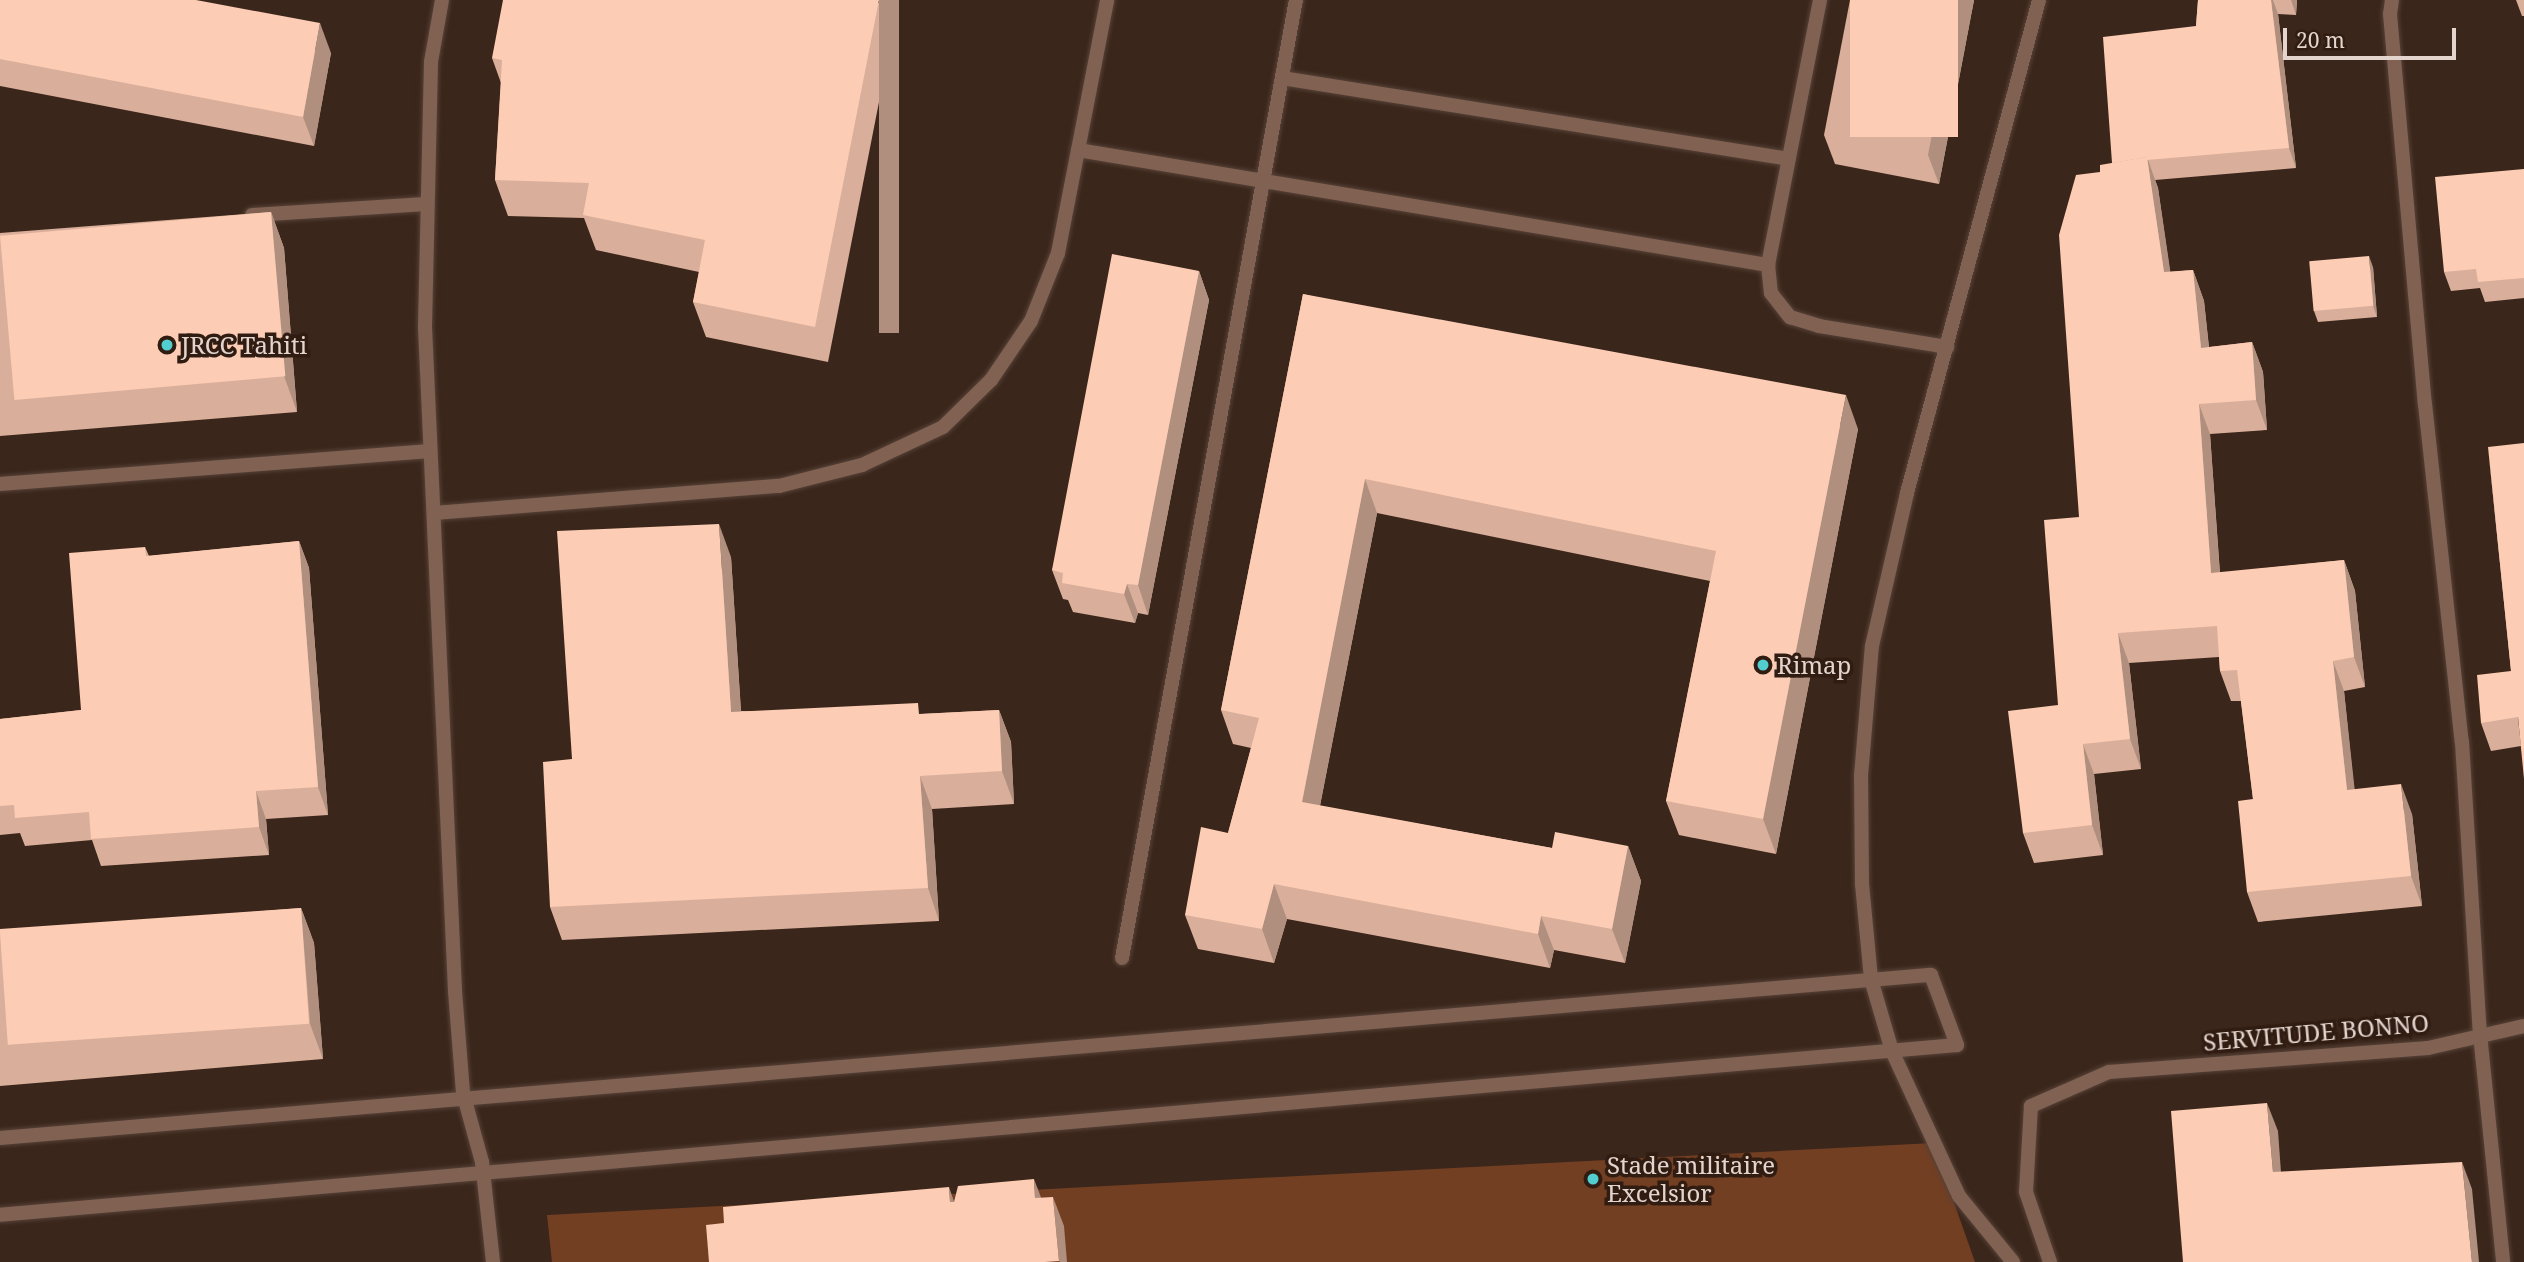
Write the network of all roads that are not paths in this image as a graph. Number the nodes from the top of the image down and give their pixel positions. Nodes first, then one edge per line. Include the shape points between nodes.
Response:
1 (442, 0) edge
2 (1107, 0) edge
3 (1296, 0) edge
4 (1820, 0) edge
5 (2039, 0) edge
6 (2392, 0) edge
7 (1282, 78) junction
8 (1079, 150) junction
9 (1789, 159) junction
10 (1264, 181) junction
11 (427, 204) junction
12 (232, 217) edge
13 (1768, 265) junction
14 (1947, 347) junction
15 (430, 451) junction
16 (0, 484) edge
17 (434, 513) junction
18 (1122, 958) dead end
19 (1871, 979) junction
20 (2524, 1026) edge
21 (2480, 1034) junction
22 (1892, 1051) junction
23 (466, 1098) junction
24 (0, 1138) edge
25 (484, 1173) junction
26 (0, 1215) edge
27 (494, 1262) edge
28 (2013, 1262) edge
29 (2050, 1262) edge
30 (2503, 1262) edge

1 - 11 street via 430,62
2 - 8 street
3 - 7 street
4 - 9 street
5 - 14 street
6 - 21 street via 2425,404 2462,742
7 - 9 street
7 - 10 street
8 - 10 street
8 - 17 street via 1058,253 1031,321 991,380 943,427 862,465 779,486
9 - 13 street
10 - 13 street
10 - 18 street
11 - 12 street
11 - 15 street via 424,272
13 - 14 street via 1771,293 1790,317
14 - 19 street via 1872,646 1861,776 1862,884
15 - 16 street
15 - 17 street
17 - 23 street via 455,991
19 - 22 street
19 - 22 street via 1931,975 1957,1045
19 - 23 street
20 - 21 street, SERVITUDE BONNO
21 - 29 street, SERVITUDE BONNO via 2428,1048 2109,1072 2032,1106 2026,1192
21 - 30 street
22 - 25 street
22 - 28 street via 1959,1196
23 - 24 street
23 - 25 street
25 - 26 street
25 - 27 street

